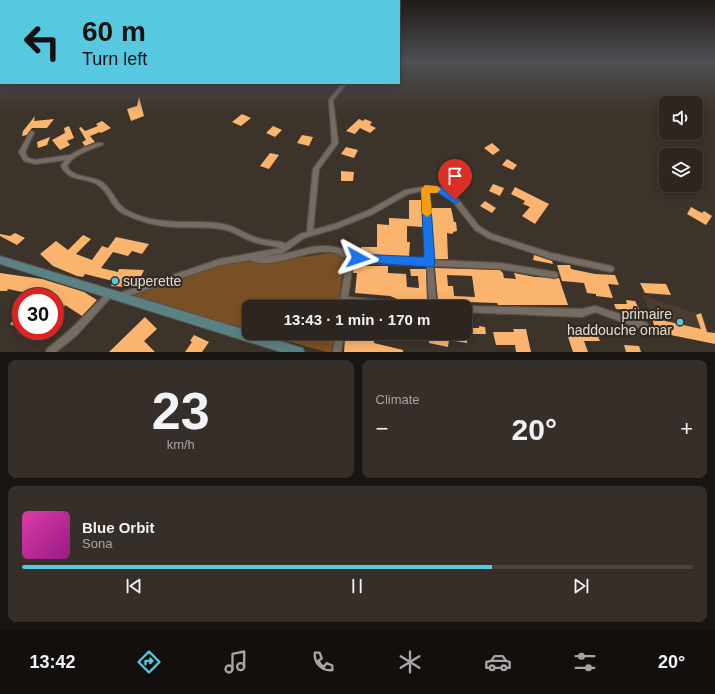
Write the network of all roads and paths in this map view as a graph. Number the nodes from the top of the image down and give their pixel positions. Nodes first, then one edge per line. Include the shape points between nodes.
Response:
1 (345, 84) edge
2 (32, 133) dead end
3 (100, 144) dead end
4 (71, 157) junction
5 (425, 189) junction
6 (310, 233) junction
7 (285, 248) junction
8 (250, 256) junction
9 (350, 257) junction
10 (0, 260) edge
11 (430, 262) junction
12 (611, 268) dead end
13 (555, 275) dead end
14 (114, 295) junction
15 (345, 300) edge
16 (432, 300) edge
17 (472, 310) edge
18 (644, 326) dead end
19 (339, 340) edge
20 (50, 352) edge
21 (300, 352) edge
22 (337, 352) edge

1 - 6 street via 331,100 334,142 316,169
2 - 4 street via 22,152 26,160 35,162
3 - 4 street
4 - 7 street via 66,161 65,170 98,183 118,207 136,217 168,225 227,227 250,239
5 - 6 street via 407,192 371,212
5 - 11 street
5 - 12 street via 440,190 451,197 477,228 490,236 551,256
6 - 7 street
7 - 8 street via 275,253
8 - 9 street via 256,260 273,259 321,249 341,252
8 - 14 street via 212,264
9 - 11 street
9 - 15 street
10 - 14 street
11 - 13 street via 500,266
11 - 16 street
14 - 20 street
14 - 21 street
17 - 18 street via 582,313 595,309
19 - 22 street

